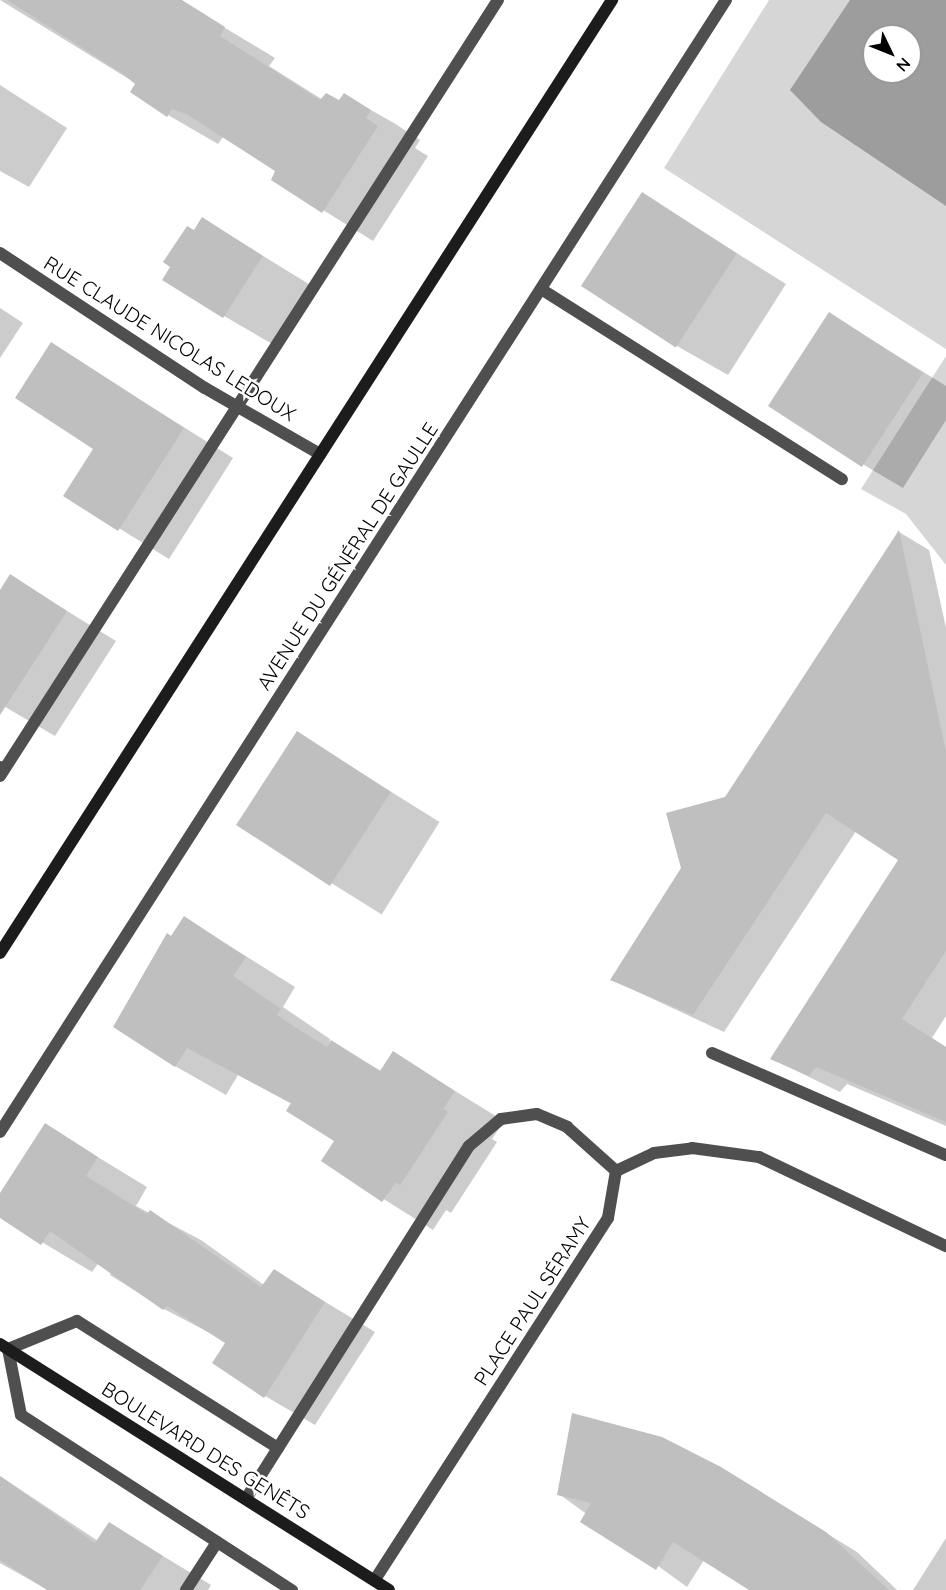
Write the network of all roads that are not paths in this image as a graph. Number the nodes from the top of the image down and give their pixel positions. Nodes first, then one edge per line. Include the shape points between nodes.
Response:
1 (498, 0) edge
2 (612, 0) edge
3 (726, 0) edge
4 (0, 254) edge
5 (541, 289) junction
6 (237, 407) junction
7 (320, 454) junction
8 (842, 479) dead end
9 (1, 770) edge
10 (0, 952) edge
11 (712, 1053) dead end
12 (0, 1132) edge
13 (946, 1155) edge
14 (616, 1171) junction
15 (946, 1246) edge
16 (4, 1347) edge
17 (278, 1448) junction
18 (247, 1497) junction
19 (217, 1542) junction
20 (375, 1580) junction
21 (186, 1590) edge
22 (292, 1590) edge
23 (389, 1590) edge

1 - 6 street
2 - 7 main road
3 - 5 street, AVENUE DU GÉNÉRAL DE GAULLE
4 - 6 street, RUE CLAUDE NICOLAS LEDOUX
5 - 8 street
5 - 12 street, AVENUE DU GÉNÉRAL DE GAULLE
6 - 7 street, RUE CLAUDE NICOLAS LEDOUX
6 - 9 street
7 - 10 main road
11 - 13 street
14 - 15 street via 654,1153 692,1148 759,1157
14 - 17 street via 567,1127 537,1114 501,1119 469,1146
14 - 20 street, PLACE PAUL SÉRAMY via 608,1218
16 - 17 street via 78,1321
16 - 18 main road, BOULEVARD DES GENÊTS
16 - 19 street via 21,1415
17 - 18 street
18 - 20 main road, BOULEVARD DES GENÊTS
19 - 21 street
19 - 22 street
20 - 23 main road, BOULEVARD DES GENÊTS

